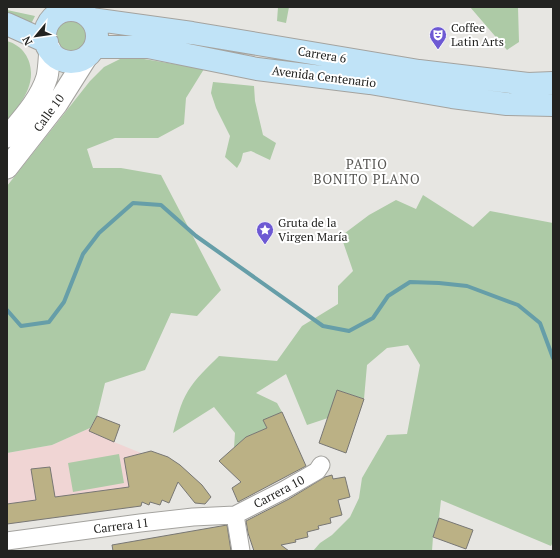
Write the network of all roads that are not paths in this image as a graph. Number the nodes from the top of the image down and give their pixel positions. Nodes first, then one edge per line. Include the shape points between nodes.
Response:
1 (55, 9) edge
2 (91, 19) junction
3 (7, 24) edge
4 (48, 45) junction
5 (92, 51) junction
6 (553, 83) edge
7 (553, 105) edge
8 (7, 137) edge
9 (7, 168) edge
10 (321, 465) dead end
11 (235, 515) junction
12 (7, 541) edge
13 (240, 551) edge

1 - 2 main road via 78,11
1 - 4 main road via 56,15 47,27
2 - 5 main road via 97,32
2 - 6 main road, Carrera 6 via 146,25 419,71 528,84
3 - 4 main road
4 - 5 main road via 54,55 67,61 75,61
4 - 8 street, Calle 10 via 47,76 42,89
5 - 7 main road, Avenida Centenario via 148,47 257,69 370,83 452,97 507,104
5 - 9 street, Calle 10 via 57,104
10 - 11 street, Carrera 10 via 317,471
11 - 12 street, Carrera 11 via 147,522
11 - 13 street

